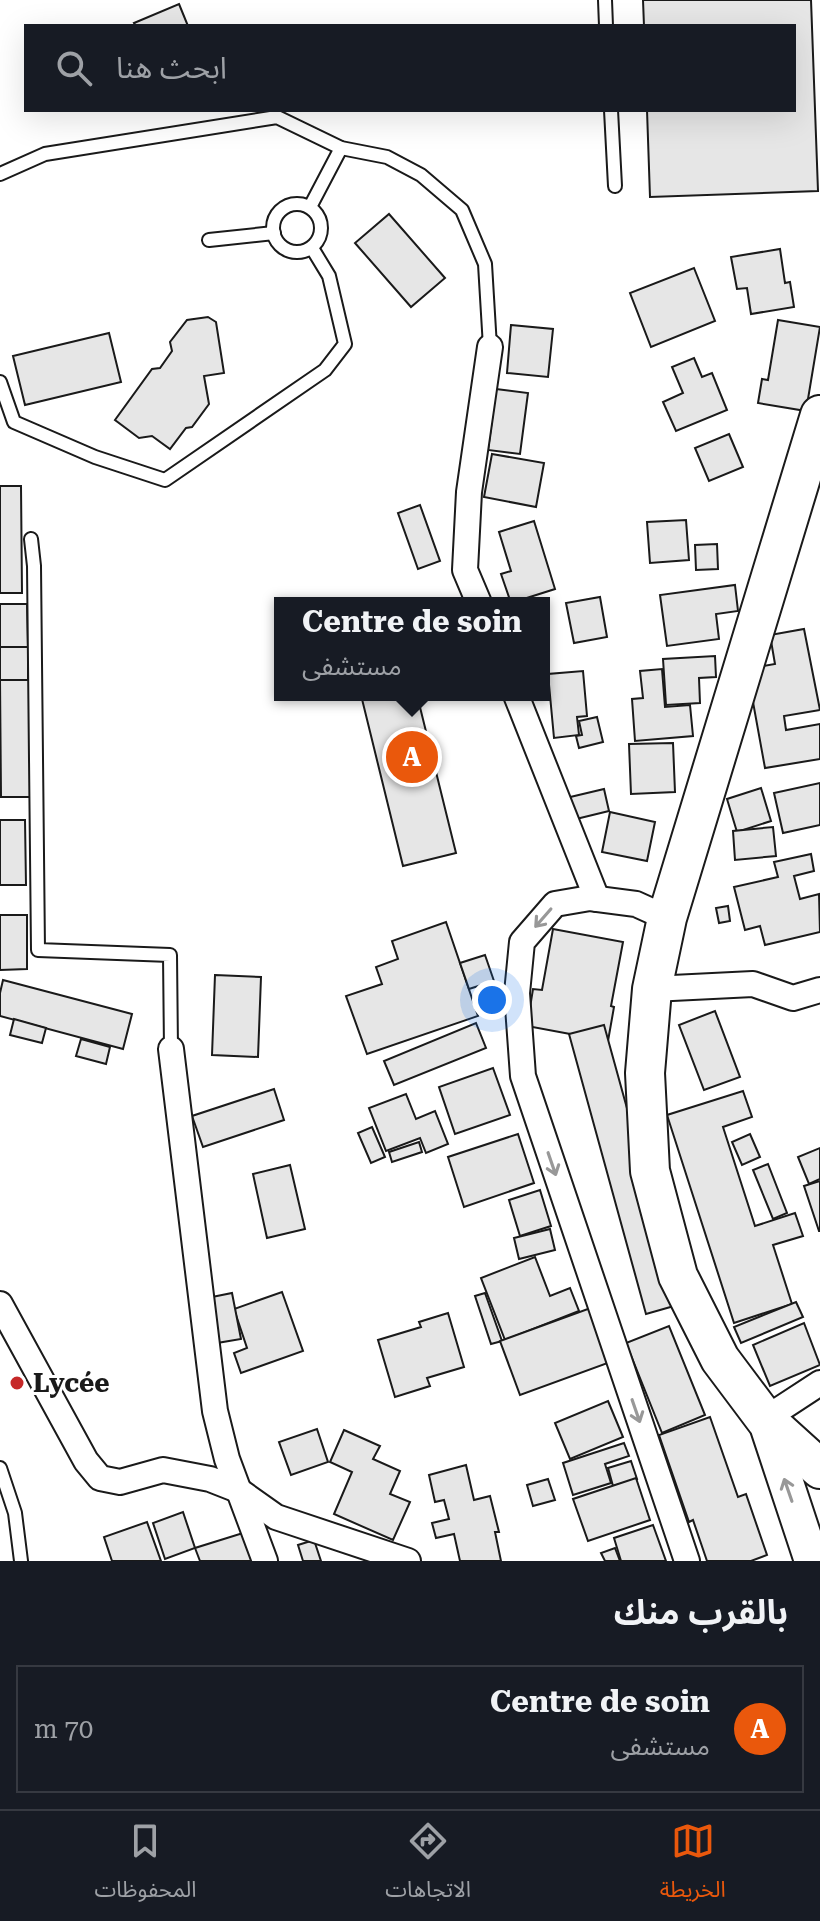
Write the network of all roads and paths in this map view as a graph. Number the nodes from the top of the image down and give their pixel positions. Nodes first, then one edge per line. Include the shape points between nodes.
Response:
1 (605, 0) edge
2 (606, 24) edge
3 (611, 112) edge
4 (341, 148) junction
5 (0, 174) edge
6 (615, 186) dead end
7 (310, 207) junction
8 (274, 233) junction
9 (209, 240) dead end
10 (312, 248) junction
11 (490, 347) joint
12 (0, 382) edge
13 (820, 415) edge
14 (31, 539) dead end
15 (476, 597) edge
16 (518, 701) edge
17 (597, 899) junction
18 (667, 918) junction
19 (652, 989) junction
20 (820, 990) edge
21 (171, 1049) joint
22 (0, 1304) edge
23 (820, 1383) edge
24 (765, 1419) junction
25 (0, 1468) edge
26 (820, 1469) edge
27 (238, 1490) junction
28 (21, 1561) edge
29 (265, 1561) edge
30 (408, 1561) edge
31 (687, 1561) edge
32 (812, 1561) edge

1 - 2 lane
3 - 6 lane
4 - 5 lane via 277,117 45,154
4 - 7 lane
4 - 11 lane via 387,157 421,175 462,210 485,264
7 - 8 lane via 287,206 275,218
7 - 10 lane via 322,228
8 - 9 lane
8 - 10 lane via 288,251
10 - 12 lane via 329,276 345,344 325,370 165,480 14,422
11 - 15 street via 469,492 465,570
13 - 18 main road
14 - 21 lane via 38,950 170,955
16 - 17 street
17 - 18 street via 636,904
17 -> 31 street via 555,904 522,942 517,993 523,1076
18 - 19 main road
19 - 20 street via 753,984 793,998
19 - 24 main road via 645,1073 650,1171 678,1276 720,1359
21 - 27 street via 215,1411
22 - 27 street via 100,1478 120,1482 163,1470
23 - 24 street
24 - 26 main road
32 -> 24 street
25 - 28 lane via 15,1513
27 - 29 street
27 - 30 street via 276,1517

